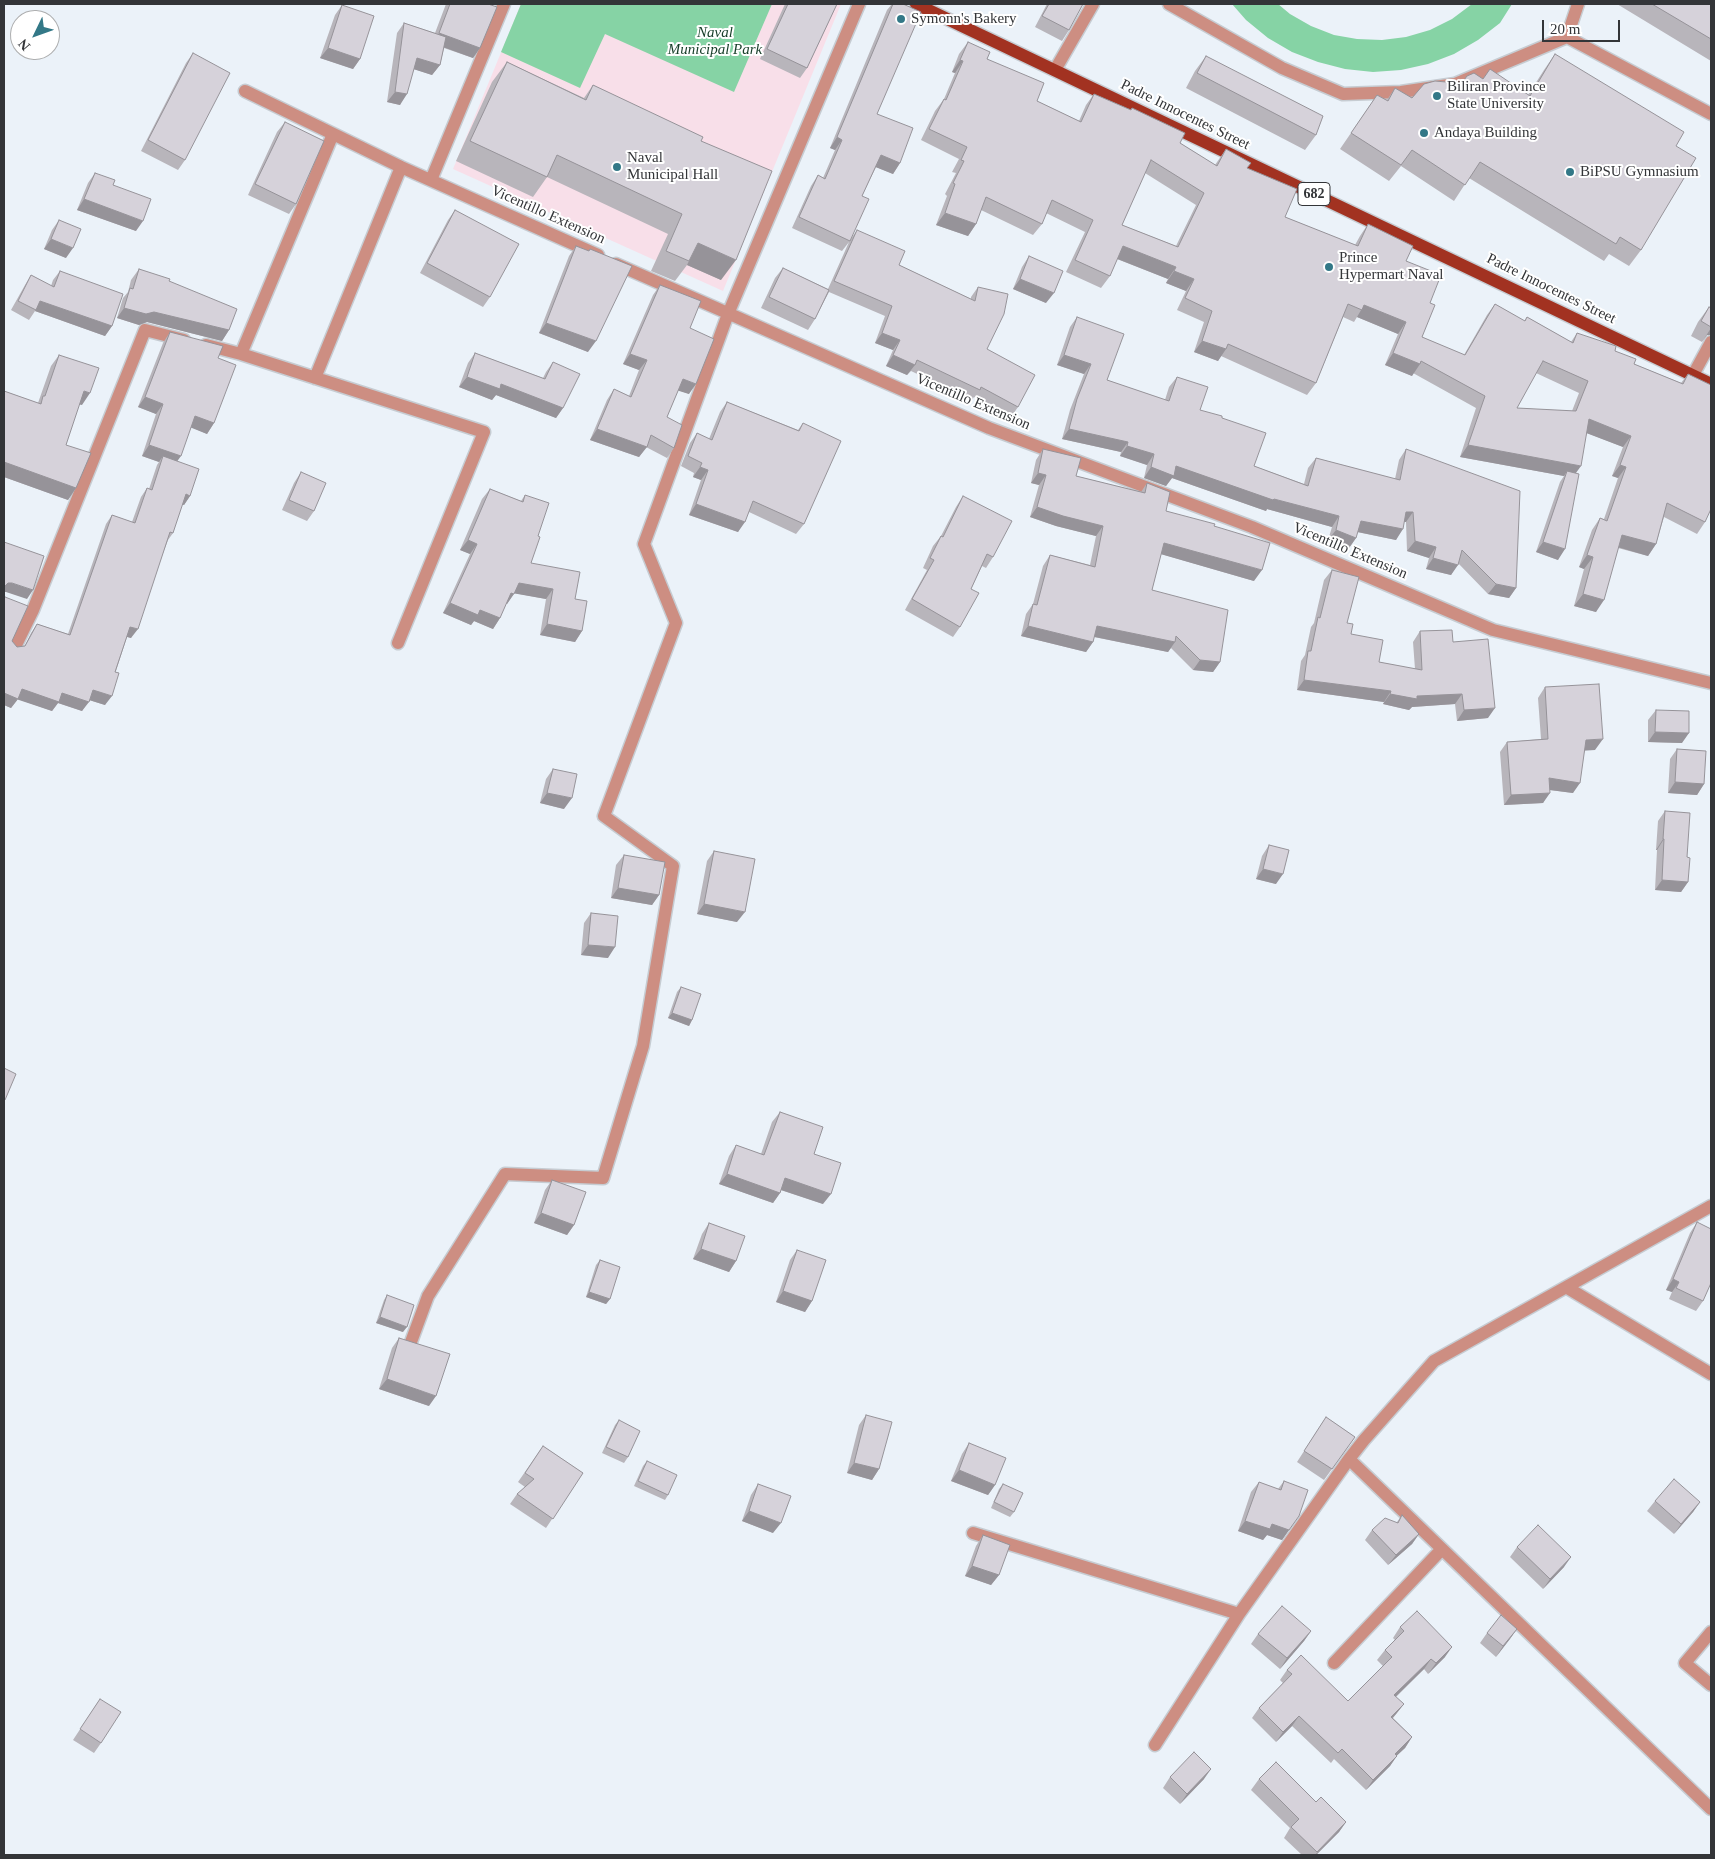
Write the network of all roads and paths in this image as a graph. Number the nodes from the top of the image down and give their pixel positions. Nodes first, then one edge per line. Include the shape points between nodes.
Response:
1 (504, 4) edge
2 (859, 4) edge
3 (916, 4) edge
4 (1093, 4) edge
5 (1169, 4) edge
6 (1578, 4) edge
7 (1567, 36) junction
8 (1055, 70) junction
9 (245, 91) dead end
10 (1711, 114) edge
11 (333, 134) junction
12 (401, 167) junction
13 (431, 180) junction
14 (728, 314) junction
15 (1711, 342) edge
16 (241, 354) junction
17 (1693, 376) junction
18 (315, 378) junction
19 (1711, 384) edge
20 (19, 605) edge
21 (33, 610) junction
22 (398, 643) dead end
23 (14, 649) edge
24 (1711, 683) edge
25 (1711, 1206) edge
26 (1566, 1287) junction
27 (411, 1342) edge
28 (1711, 1374) edge
29 (1349, 1459) junction
30 (974, 1533) dead end
31 (1442, 1549) junction
32 (1239, 1614) junction
33 (1711, 1632) edge
34 (1334, 1663) dead end
35 (1711, 1686) edge
36 (1155, 1745) dead end
37 (1711, 1809) edge

1 - 13 street
2 - 14 street
3 - 8 main road, Padre Innocentes Street / 682
4 - 8 street
5 - 7 street via 1282,68 1343,94 1401,92 1455,84
6 - 7 street
7 - 10 street
8 - 17 main road, Padre Innocentes Street / 682
9 - 11 street, Vicentillo Extension
11 - 12 street, Vicentillo Extension
11 - 16 street
12 - 13 street, Vicentillo Extension
12 - 18 street
13 - 14 street, Vicentillo Extension
14 - 24 street, Vicentillo Extension via 989,428 1252,527 1492,630
14 - 27 street via 644,544 676,623 604,816 673,866 643,1046 603,1178 505,1174 428,1296
15 - 17 street
16 - 18 street
16 - 21 street via 145,330
17 - 19 main road, Padre Innocentes Street / 682
18 - 22 street via 484,432
20 - 21 street
21 - 23 street
25 - 26 street
26 - 28 street
26 - 29 street via 1434,1361
29 - 31 street
29 - 32 street
30 - 32 street
31 - 34 street
31 - 37 street
32 - 36 street
33 - 35 street via 1685,1662

